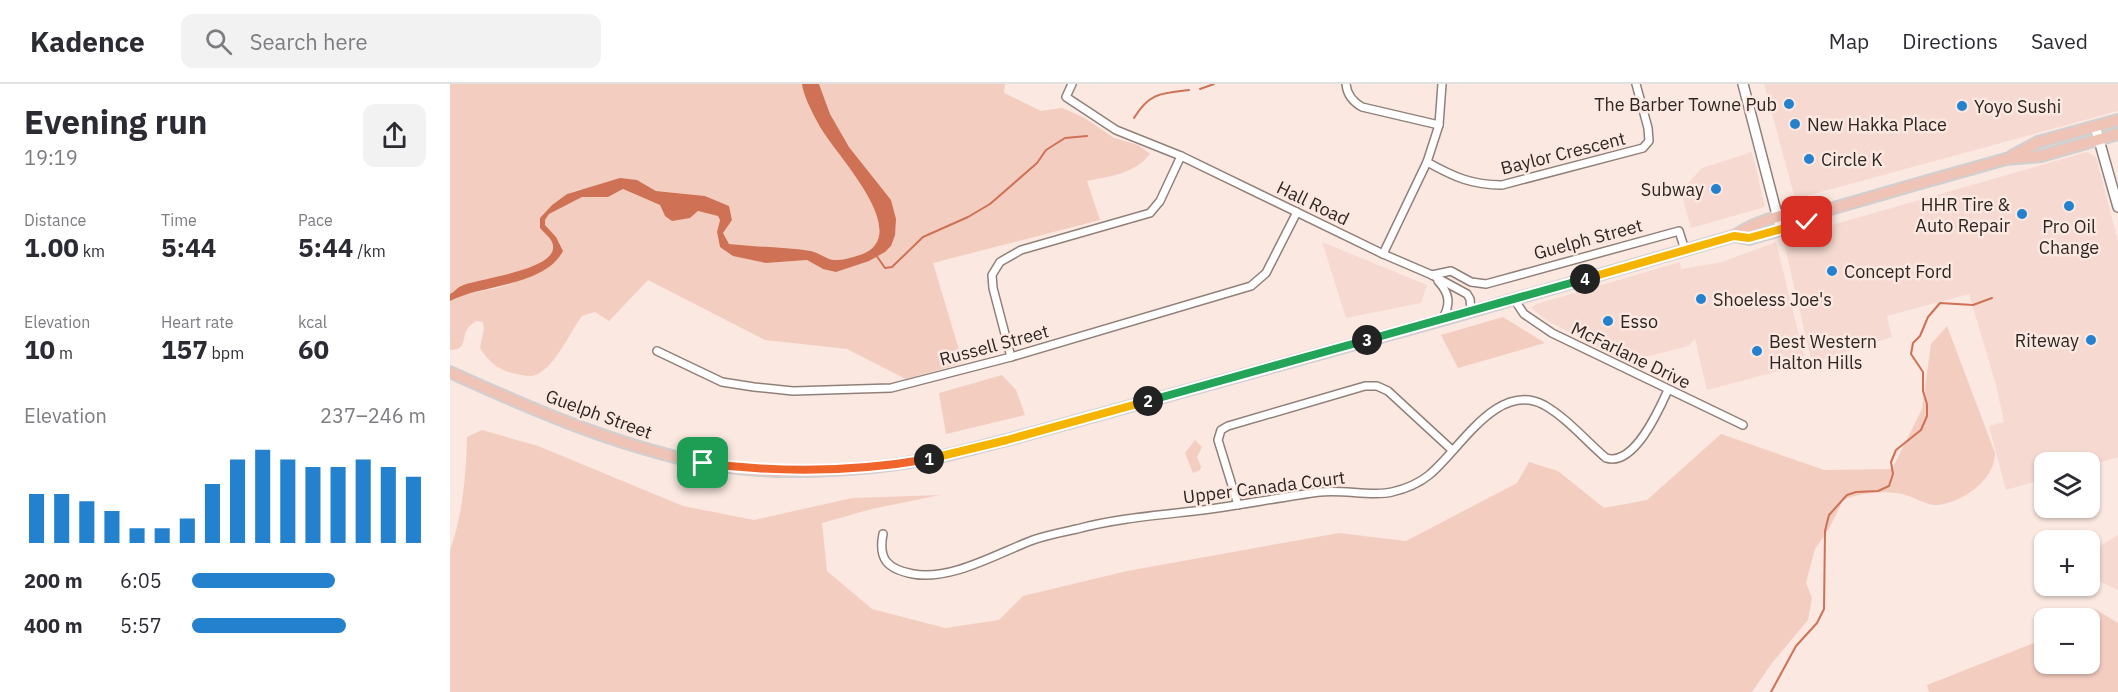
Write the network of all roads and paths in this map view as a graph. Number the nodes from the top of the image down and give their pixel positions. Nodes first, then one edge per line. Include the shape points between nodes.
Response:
1 (1072, 84) edge
2 (1346, 84) edge
3 (1442, 84) edge
4 (1636, 84) edge
5 (1743, 84) edge
6 (2118, 120) edge
7 (1439, 124) junction
8 (2095, 126) junction
9 (2118, 134) edge
10 (2098, 139) junction
11 (1181, 156) junction
12 (2006, 159) junction
13 (1427, 162) junction
14 (2118, 207) edge
15 (1827, 210) junction
16 (1297, 212) junction
17 (1778, 218) junction
18 (1781, 230) junction
19 (1734, 236) junction
20 (1685, 250) junction
21 (1383, 254) junction
22 (1432, 275) junction
23 (1486, 284) joint
24 (1514, 299) junction
25 (1471, 311) junction
26 (1442, 320) junction
27 (657, 351) dead end
28 (1011, 357) junction
29 (450, 372) edge
30 (1668, 390) junction
31 (1743, 425) dead end
32 (1452, 450) junction
33 (1238, 505) junction
34 (883, 534) dead end

1 - 11 street, Hall Road via 1066,97 1116,130
2 - 7 street via 1354,102 1362,107
3 - 7 street
4 - 13 street, Baylor Crescent via 1648,128 1649,141 1643,148 1502,185 1480,185 1453,177
5 - 17 street
6 - 8 main road, Guelph Street
7 - 13 street
8 - 10 street
8 - 12 main road, Guelph Street via 2038,142
9 - 10 main road, Guelph Street
10 - 12 main road, Guelph Street via 2041,156
10 - 14 street
11 - 16 street, Hall Road
11 - 28 street via 1160,201 1150,213 1021,250 1000,262 992,275 993,288
12 - 15 main road, Guelph Street
13 - 21 street
15 - 17 main road, Guelph Street
15 - 18 main road, Guelph Street via 1807,222
16 - 21 street, Hall Road
16 - 28 street, Russell Street via 1266,273 1251,286
17 - 18 street
17 - 19 main road, Guelph Street via 1748,227
18 - 19 main road, Guelph Street via 1749,238
19 - 20 main road, Guelph Street
20 - 23 street, Guelph Street via 1679,231
20 - 24 main road, Guelph Street
21 - 22 street, Hall Road
22 - 23 street, Hall Road via 1451,270 1471,282
22 - 25 street, Hall Road via 1467,294
22 - 26 street via 1449,298
24 - 25 main road, Guelph Street
24 - 30 street, McFarlane Drive via 1524,314 1552,333
25 - 26 main road, Guelph Street
26 - 29 main road, Guelph Street via 1007,440 927,460 844,470 744,468 642,448 601,435
27 - 28 street, Russell Street via 722,382 793,391 891,388
30 - 31 street, McFarlane Drive
30 - 32 street, Upper Canada Court via 1650,427 1619,459 1606,458 1550,409 1525,400 1509,402 1494,410
32 - 33 street, Upper Canada Court via 1430,475 1394,492 1322,492
32 - 33 street via 1388,391 1365,386 1225,426 1218,440
33 - 34 street, Upper Canada Court via 1093,525 1036,539 937,575 912,574 889,565 880,548

